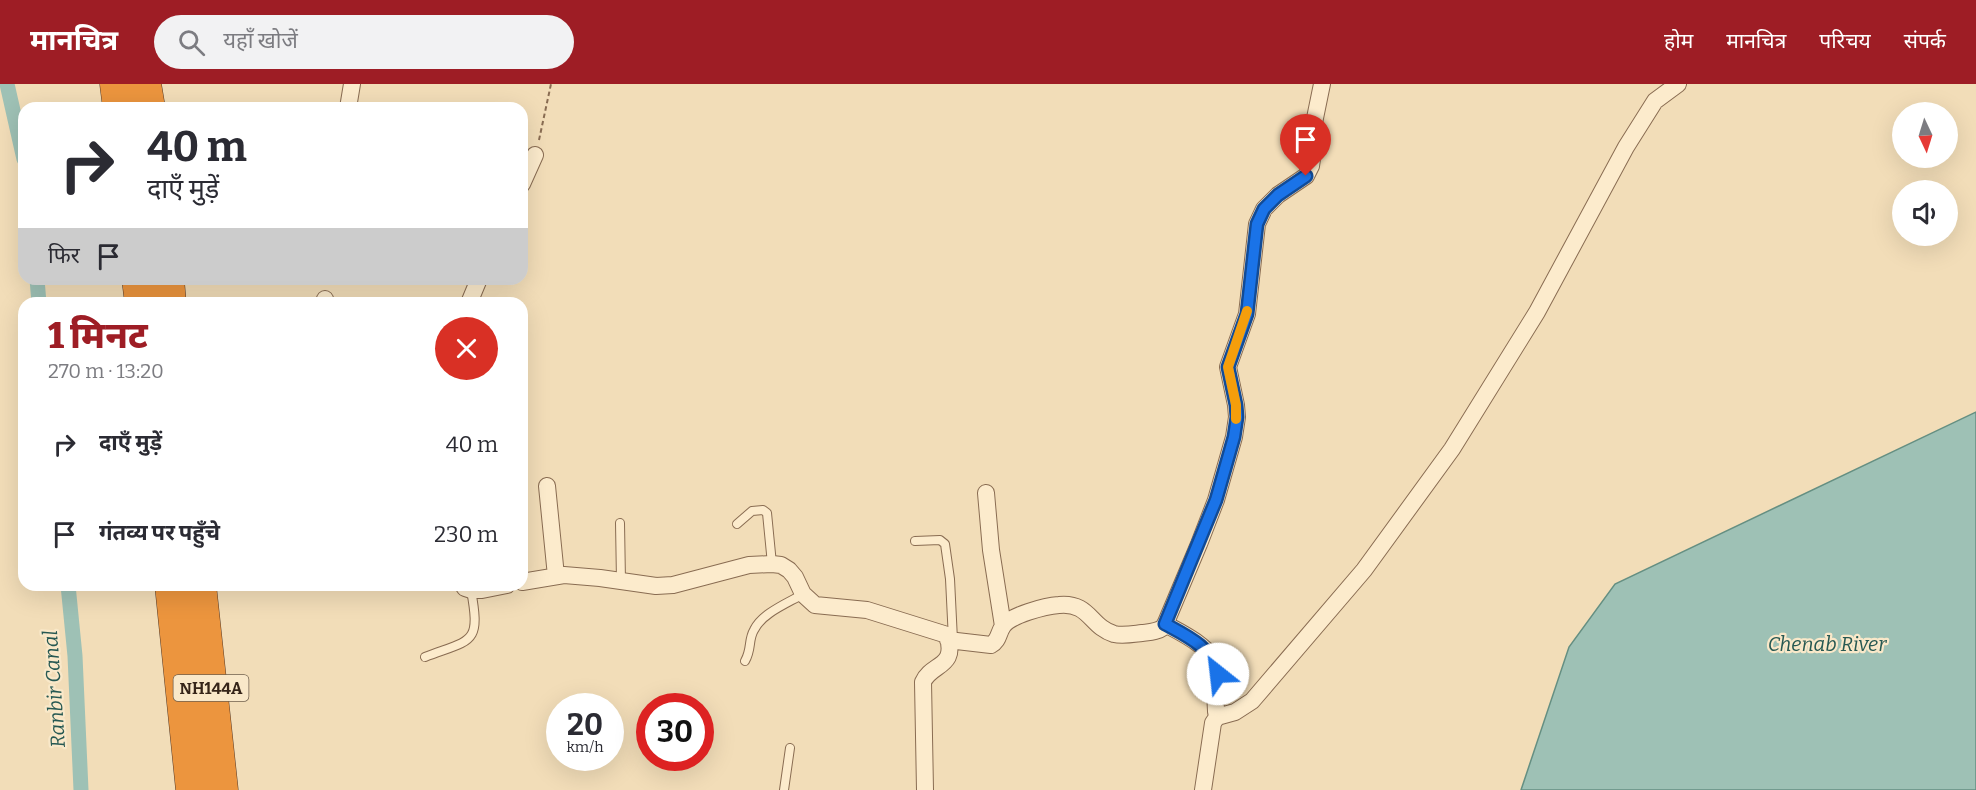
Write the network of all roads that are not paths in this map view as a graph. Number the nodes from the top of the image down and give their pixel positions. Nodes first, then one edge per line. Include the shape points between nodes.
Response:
1 (116, 84) edge
2 (145, 84) edge
3 (352, 84) edge
4 (1322, 84) edge
5 (1678, 84) edge
6 (118, 102) edge
7 (147, 102) edge
8 (349, 102) edge
9 (535, 154) road end
10 (528, 170) edge
11 (548, 486) dead end
12 (986, 493) dead end
13 (620, 523) dead end
14 (737, 524) dead end
15 (915, 541) dead end
16 (772, 564) junction
17 (556, 576) junction
18 (528, 581) edge
19 (621, 581) junction
20 (172, 591) edge
21 (201, 591) edge
22 (468, 591) edge
23 (803, 594) junction
24 (1165, 624) junction
25 (1003, 626) junction
26 (951, 641) junction
27 (425, 657) dead end
28 (744, 661) dead end
29 (1217, 717) junction
30 (790, 748) dead end
31 (192, 790) edge
32 (222, 790) edge
33 (784, 790) edge
34 (925, 790) edge
35 (1203, 790) edge

1 - 6 highway
2 - 7 highway
3 - 8 street
4 - 24 street via 1311,166 1306,176 1264,209 1257,224 1247,314 1228,367 1236,405 1234,437 1216,500
5 - 29 street via 1655,101 1537,312 1452,449 1364,570 1252,701
9 - 10 street
11 - 17 street
12 - 25 street
13 - 19 lane
14 - 16 lane via 752,511 767,513
15 - 26 lane via 940,540 945,544
16 - 19 street via 673,585
16 - 23 street via 789,570
17 - 18 street
17 - 19 street
20 - 31 highway, NH144A
21 - 32 highway, NH144A
22 - 27 lane via 476,623 473,635
23 - 26 street via 815,605 867,610 942,633
23 - 28 lane via 758,623
24 - 25 street via 1161,630 1151,632 1114,634 1080,607 1061,604 1028,613
24 - 29 street via 1202,646 1215,662
25 - 26 street via 992,645
26 - 34 street via 941,667 928,673 922,682
29 - 35 street
30 - 33 lane

